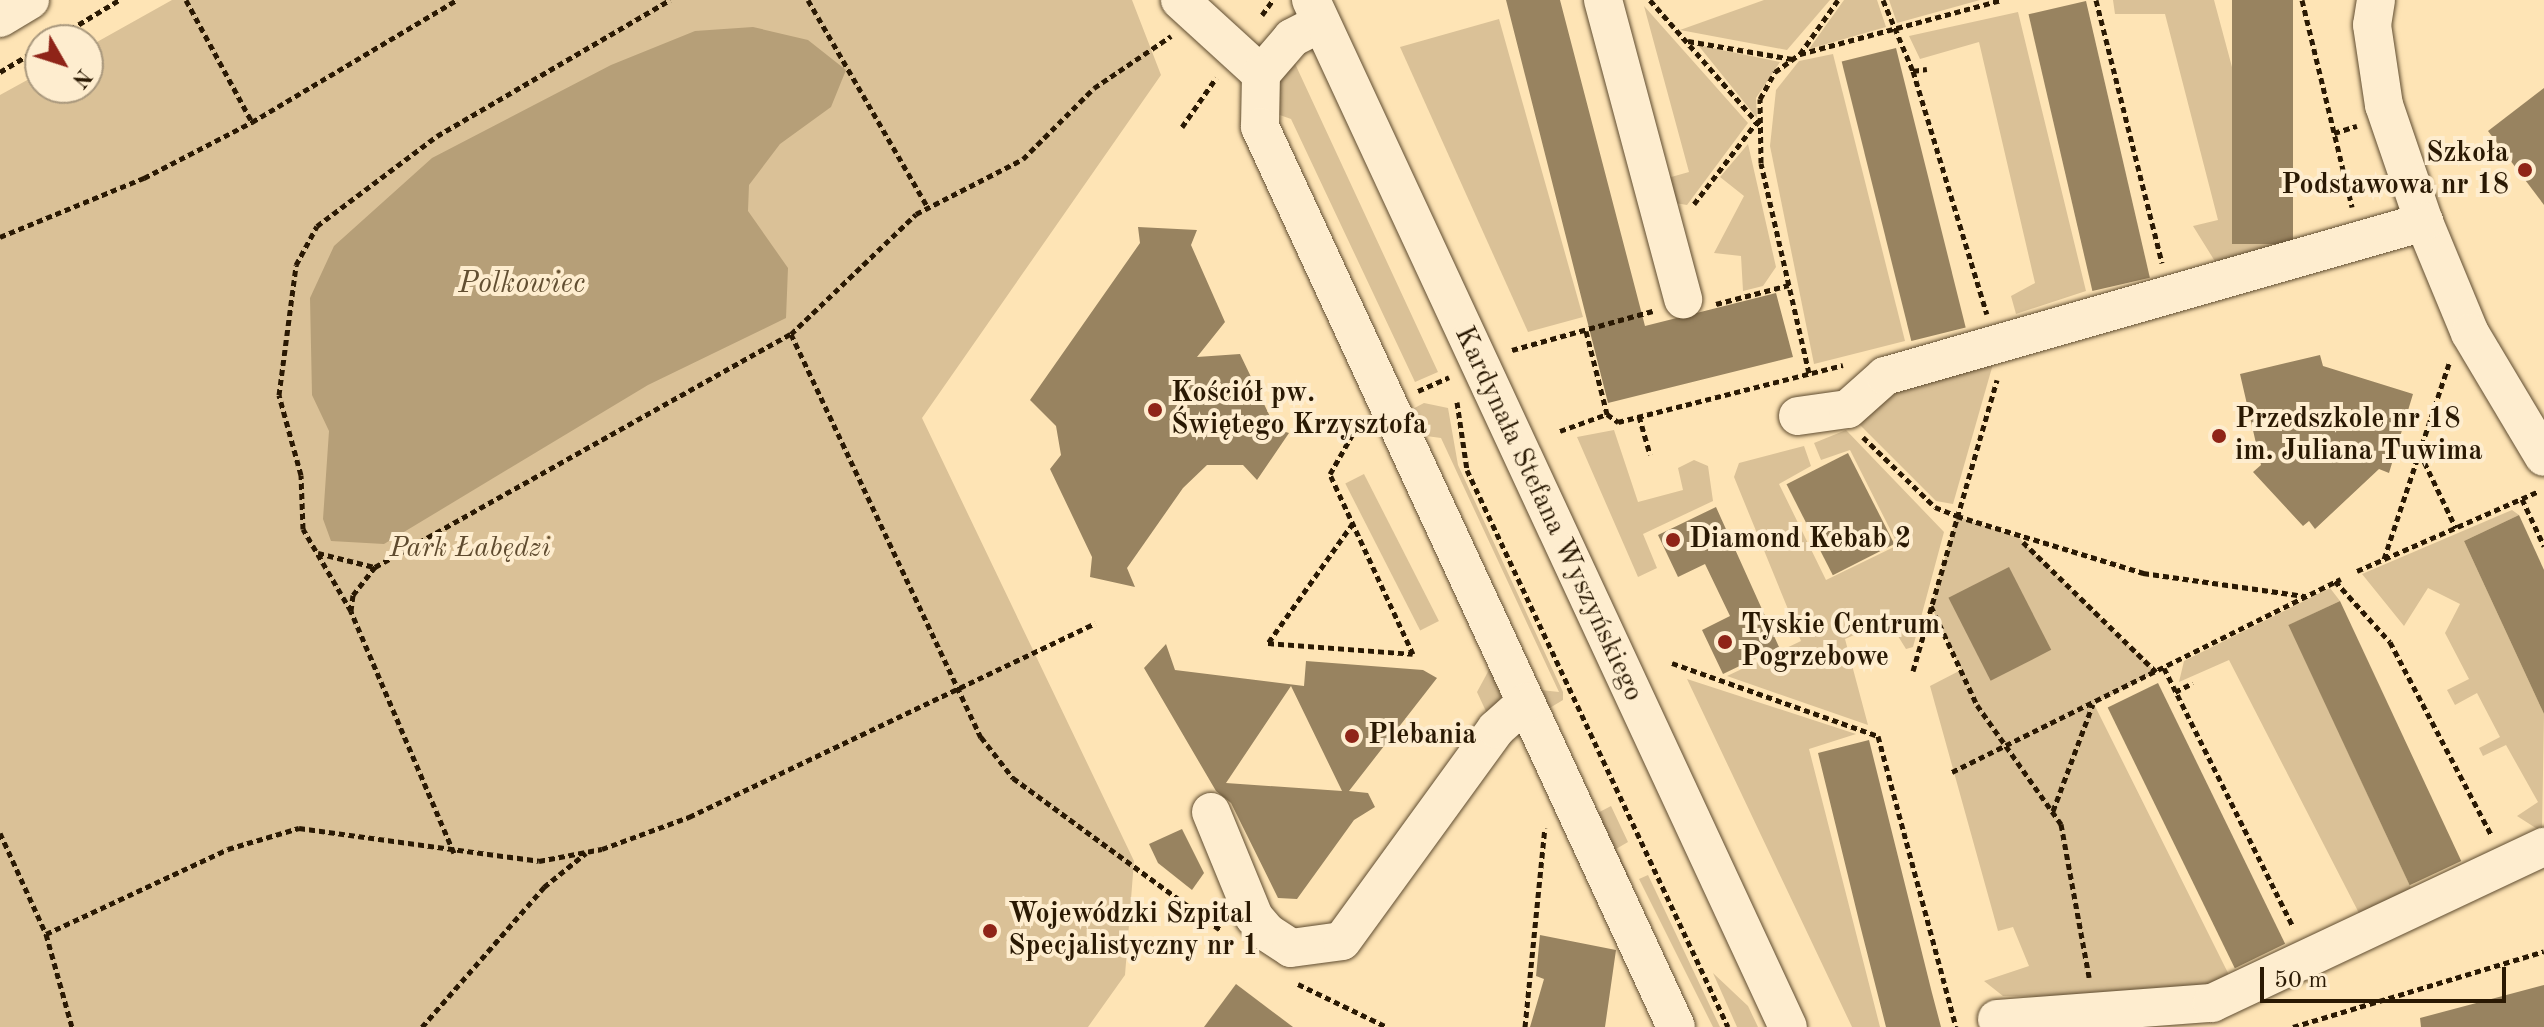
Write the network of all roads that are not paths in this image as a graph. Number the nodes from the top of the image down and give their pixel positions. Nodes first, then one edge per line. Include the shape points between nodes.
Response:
1 (30, 0) edge
2 (1603, 0) edge
3 (2376, 0) edge
4 (1189, 9) edge
5 (0, 18) edge
6 (1308, 20) edge
7 (1261, 74) junction
8 (2424, 222) junction
9 (1672, 304) road end
10 (1798, 416) dead end
11 (2540, 475) edge
12 (1526, 702) junction
13 (1211, 812) dead end
14 (2544, 847) edge
15 (1997, 1019) dead end
16 (1676, 1027) edge
17 (1788, 1027) edge

1 - 5 street
2 - 9 street via 1669,247
3 - 8 street via 2372,25 2384,105
4 - 7 street
6 - 7 street
6 - 17 street, Kardynała Stefana Wyszyńskiego
7 - 12 street via 1260,127
8 - 10 street via 1994,335 1885,376 1848,409
8 - 11 street via 2470,333
12 - 13 street via 1496,729 1342,941 1291,948 1268,933 1254,917
12 - 16 street
14 - 15 street via 2312,959 2186,1010

